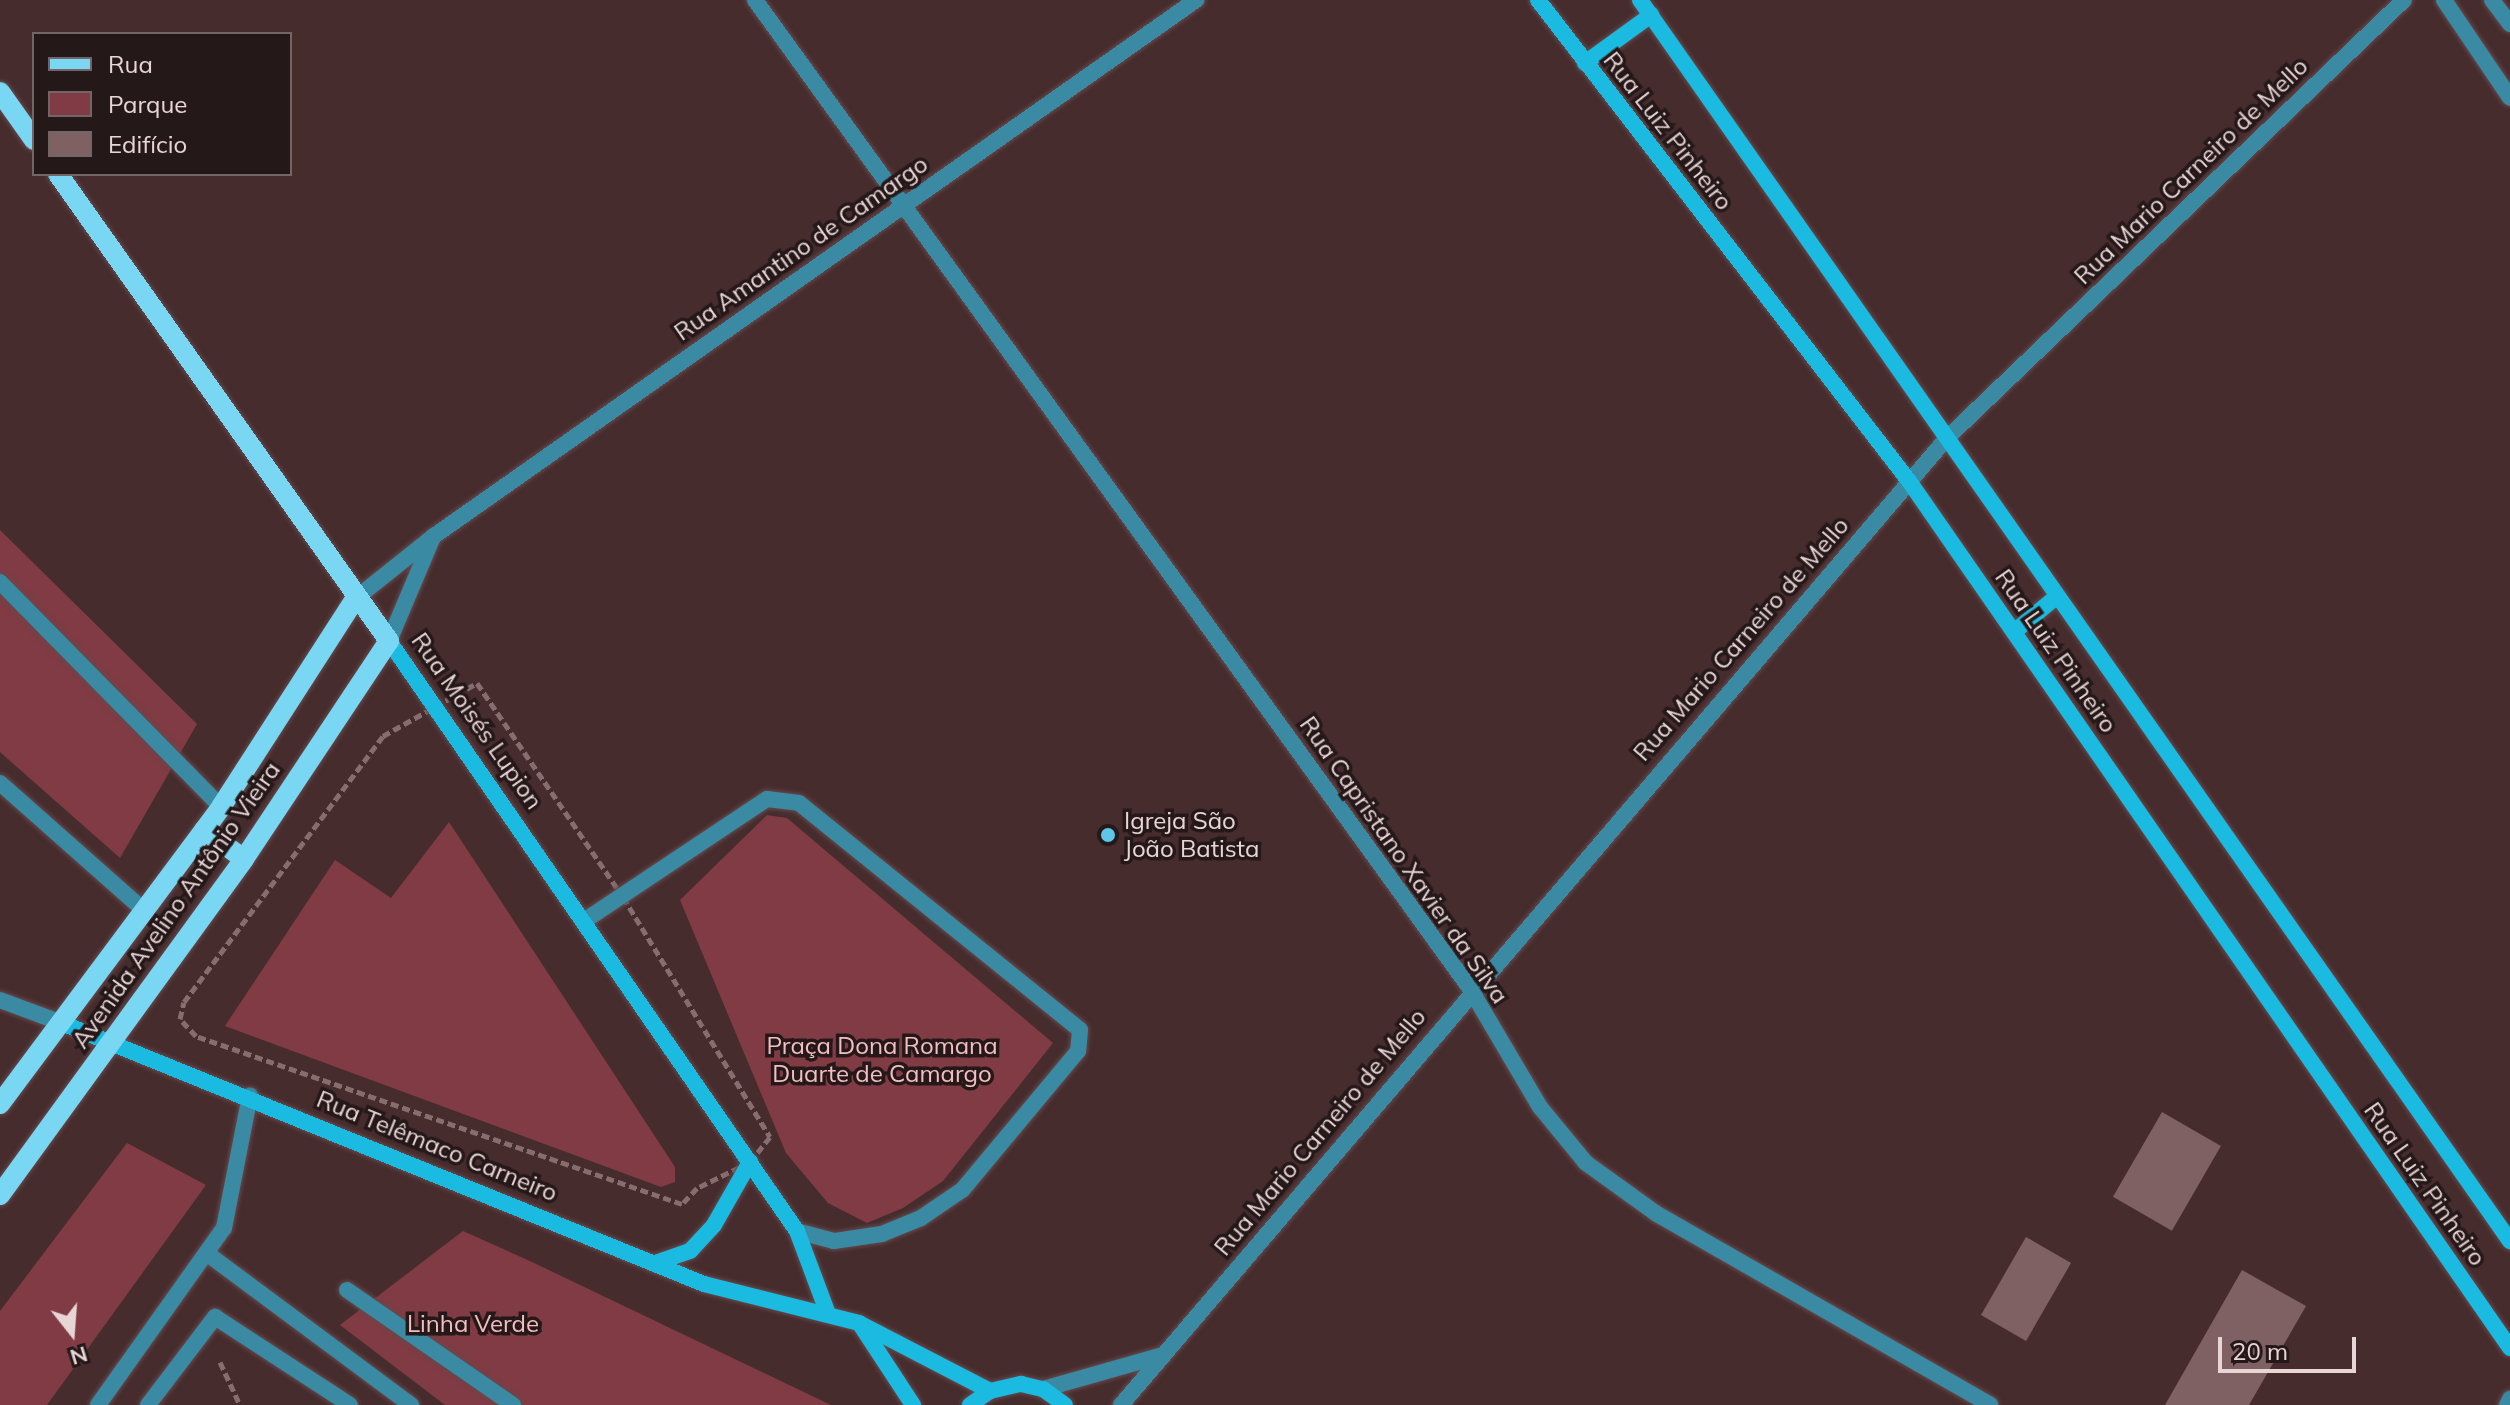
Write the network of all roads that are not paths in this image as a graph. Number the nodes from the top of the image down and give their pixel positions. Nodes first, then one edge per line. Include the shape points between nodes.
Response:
1 (755, 0) edge
2 (1196, 0) edge
3 (1538, 0) edge
4 (1640, 0) edge
5 (2404, 0) edge
6 (2444, 0) edge
7 (2492, 0) edge
8 (1651, 15) junction
9 (2510, 24) edge
10 (1585, 63) junction
11 (0, 92) edge
12 (2510, 98) edge
13 (32, 137) edge
14 (59, 176) edge
15 (901, 207) junction
16 (1946, 439) junction
17 (1909, 481) junction
18 (434, 536) junction
19 (0, 582) edge
20 (2056, 597) junction
21 (355, 599) junction
22 (2014, 632) junction
23 (389, 641) junction
24 (0, 783) edge
25 (221, 807) junction
26 (204, 830) junction
27 (244, 859) junction
28 (146, 912) junction
29 (584, 921) junction
30 (1471, 990) junction
31 (0, 1000) edge
32 (59, 1022) junction
33 (112, 1042) junction
34 (250, 1096) junction
35 (0, 1104) edge
36 (750, 1162) junction
37 (0, 1195) edge
38 (797, 1231) junction
39 (2510, 1241) edge
40 (209, 1255) junction
41 (658, 1262) junction
42 (347, 1290) dead end
43 (828, 1314) junction
44 (859, 1323) junction
45 (2510, 1348) edge
46 (1163, 1355) junction
47 (1043, 1389) junction
48 (990, 1391) junction
49 (2510, 1399) edge
50 (98, 1405) edge
51 (148, 1405) edge
52 (350, 1405) edge
53 (411, 1405) edge
54 (513, 1405) edge
55 (913, 1405) edge
56 (970, 1405) edge
57 (1065, 1405) edge
58 (1121, 1405) edge
59 (1990, 1405) edge
60 (2507, 1405) edge

1 - 15 street, Rua Capristano Xavier da Silva
2 - 15 street, Rua Amantino de Camargo
3 - 10 street, Rua Luiz Pinheiro
4 - 8 street, Rua Luiz Pinheiro
5 - 16 street, Rua Mario Carneiro de Mello
6 - 12 street
7 - 9 street
8 - 10 street
8 - 16 street, Rua Luiz Pinheiro
10 - 17 street, Rua Luiz Pinheiro
11 - 13 main road
14 - 21 main road, Rua Moisés Lupion
15 - 18 street, Rua Amantino de Camargo
15 - 30 street, Rua Capristano Xavier da Silva
16 - 17 street, Rua Mario Carneiro de Mello
16 - 20 street, Rua Luiz Pinheiro
17 - 22 street, Rua Luiz Pinheiro
17 - 30 street, Rua Mario Carneiro de Mello
18 - 21 street, Rua Amantino de Camargo
18 - 23 street
19 - 25 street
20 - 22 street
20 - 39 street, Rua Luiz Pinheiro
21 - 23 main road, Rua Moisés Lupion
21 - 25 main road, Avenida Avelino Antônio Vieira
22 - 45 street, Rua Luiz Pinheiro
23 - 27 main road, Avenida Avelino Antônio Vieira
23 - 29 street, Rua Moisés Lupion
24 - 28 street
25 - 26 main road, Avenida Avelino Antônio Vieira
26 - 27 main road
26 - 28 main road, Avenida Avelino Antônio Vieira
27 - 33 main road, Avenida Avelino Antônio Vieira
28 - 32 main road, Avenida Avelino Antônio Vieira
29 - 36 street, Rua Moisés Lupion
29 - 38 street via 767,799 799,803 1080,1030 1078,1051 962,1190 921,1218 882,1234 834,1241
30 - 46 street, Rua Mario Carneiro de Mello
30 - 59 street, Rua Capristano Xavier da Silva via 1540,1107 1586,1163 1657,1214
31 - 32 street, Rua Telêmaco Carneiro
32 - 33 street, Rua Telêmaco Carneiro
32 - 35 main road, Avenida Avelino Antônio Vieira
33 - 34 street, Rua Telêmaco Carneiro
33 - 37 main road, Avenida Avelino Antônio Vieira
34 - 40 street via 236,1182 224,1228
34 - 41 street, Rua Telêmaco Carneiro
36 - 38 street, Rua Moisés Lupion
36 - 41 street via 714,1225 690,1251
38 - 43 street, Rua Moisés Lupion
40 - 50 street
40 - 53 street
41 - 43 street, Rua Telêmaco Carneiro via 704,1284
42 - 54 street
43 - 44 street, Rua Telêmaco Carneiro
44 - 48 street
44 - 55 street
46 - 47 street
46 - 58 street, Rua Mario Carneiro de Mello
47 - 48 street via 1021,1384
47 - 57 street
48 - 56 street
49 - 60 street
51 - 52 street via 215,1317

